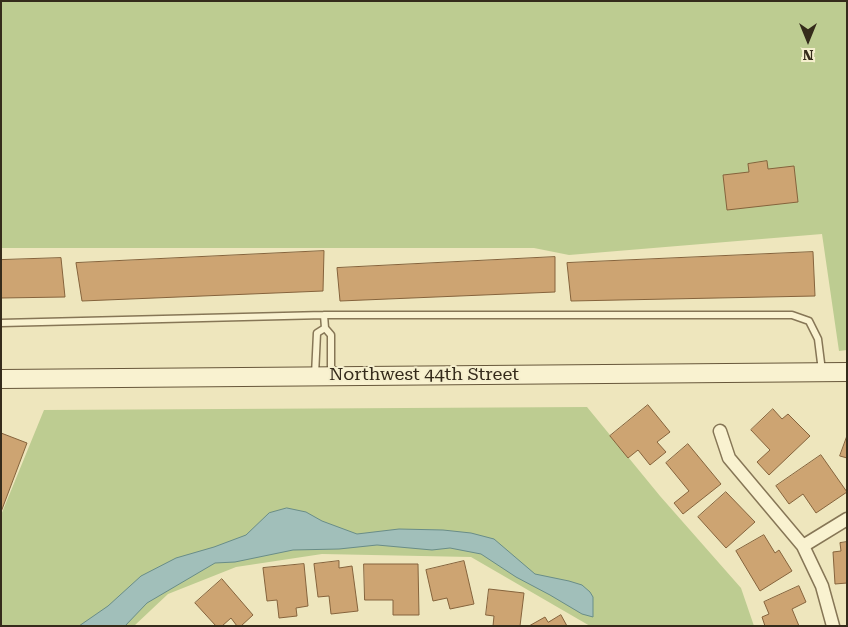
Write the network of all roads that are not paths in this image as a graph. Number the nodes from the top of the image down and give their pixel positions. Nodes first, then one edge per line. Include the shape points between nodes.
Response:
1 (324, 315) junction
2 (1, 323) edge
3 (325, 328) junction
4 (822, 372) junction
5 (847, 372) edge
6 (323, 375) junction
7 (1, 379) edge
8 (720, 431) dead end
9 (847, 518) edge
10 (804, 546) junction
11 (833, 626) edge

1 - 2 lane
1 - 3 lane
1 - 4 lane via 792,315 809,321 818,339
3 - 6 lane via 331,335
3 - 6 lane via 317,333
4 - 5 street, Northwest 44th Street
4 - 6 street, Northwest 44th Street
6 - 7 street, Northwest 44th Street
8 - 10 street via 729,458
9 - 10 street
10 - 11 street via 822,586

